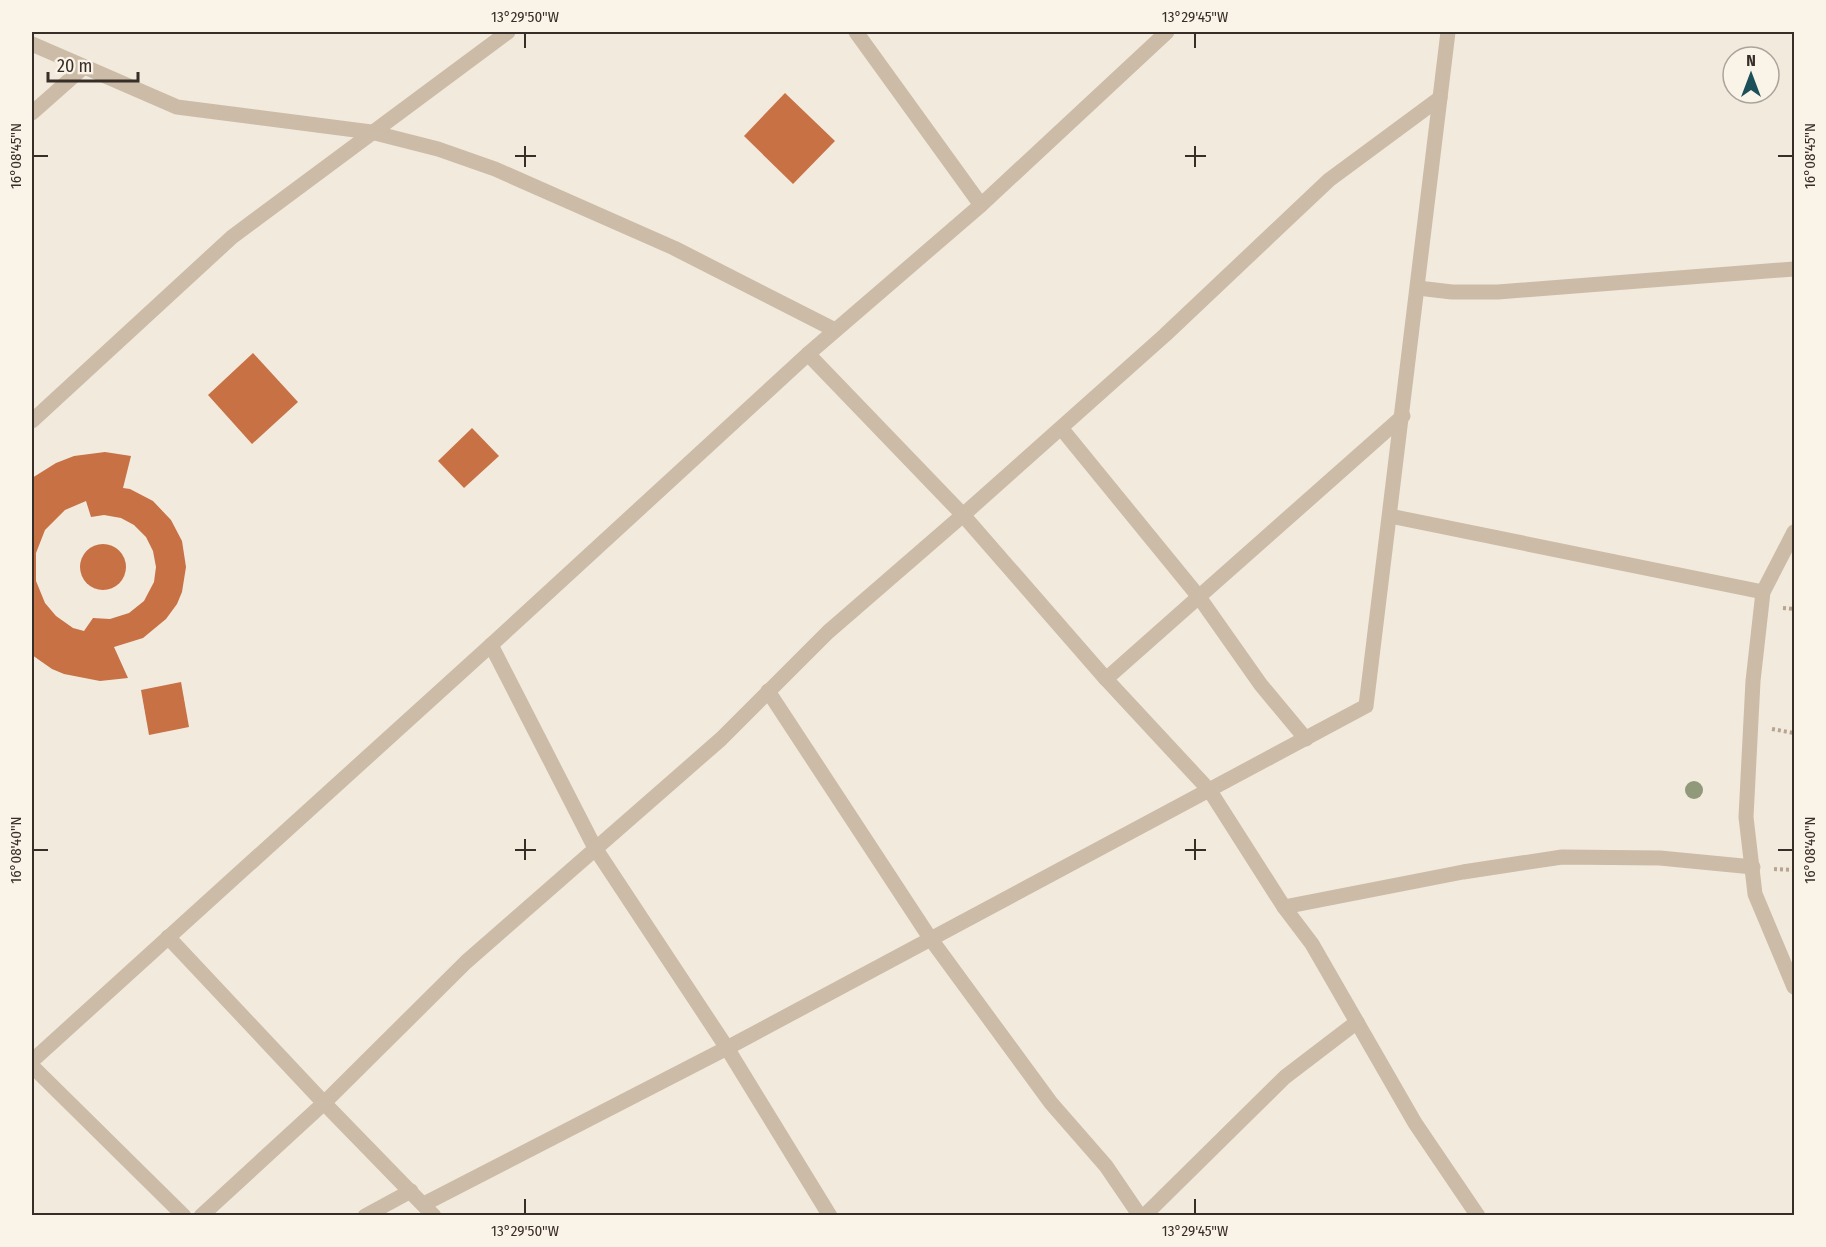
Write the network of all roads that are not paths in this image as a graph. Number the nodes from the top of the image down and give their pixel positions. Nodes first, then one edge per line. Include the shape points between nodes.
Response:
1 (508, 32) edge
2 (856, 32) edge
3 (1167, 32) edge
4 (1448, 32) edge
5 (32, 44) edge
6 (84, 67) junction
7 (1440, 98) junction
8 (32, 112) edge
9 (371, 132) junction
10 (981, 205) junction
11 (1794, 269) edge
12 (1418, 288) junction
13 (835, 330) junction
14 (808, 354) junction
15 (1403, 416) junction
16 (32, 421) edge
17 (1061, 428) junction
18 (963, 515) junction
19 (1390, 516) junction
20 (1794, 532) edge
21 (1763, 592) junction
22 (1198, 597) junction
23 (491, 645) junction
24 (1106, 679) junction
25 (768, 691) junction
26 (1306, 739) junction
27 (1210, 791) junction
28 (595, 848) junction
29 (1753, 867) junction
30 (1284, 907) junction
31 (168, 937) junction
32 (930, 938) junction
33 (1794, 987) edge
34 (1357, 1022) junction
35 (728, 1048) junction
36 (32, 1061) edge
37 (32, 1066) edge
38 (324, 1103) junction
39 (411, 1191) junction
40 (429, 1210) edge
41 (184, 1215) edge
42 (201, 1215) edge
43 (365, 1215) edge
44 (830, 1215) edge
45 (1142, 1215) edge
46 (1478, 1215) edge

1 - 9 street
2 - 10 street
3 - 10 street
4 - 7 street
5 - 6 street
6 - 8 street
6 - 9 street via 177,107
7 - 12 street
7 - 17 street via 1329,180
9 - 13 street via 495,169 674,248
9 - 16 street via 232,237
10 - 13 street
11 - 12 street via 1498,292
12 - 15 street
13 - 14 street
14 - 18 street
14 - 23 street
15 - 19 street
15 - 22 street
17 - 18 street
17 - 22 street
18 - 24 street
18 - 25 street via 828,632
19 - 21 street
19 - 26 street via 1366,706
20 - 21 street
21 - 29 street via 1753,681 1746,817
22 - 24 street
22 - 26 street via 1261,685
23 - 28 street
23 - 31 street
24 - 27 street
25 - 28 street via 721,739
25 - 32 street
26 - 27 street
27 - 30 street
27 - 32 street
28 - 35 street
28 - 38 street via 466,962
29 - 30 street via 1660,858 1562,857
29 - 33 street via 1755,894
30 - 34 street via 1312,944
31 - 36 street
31 - 38 street
32 - 35 street
32 - 45 street via 1051,1103
34 - 45 street via 1285,1077
34 - 46 street via 1415,1123
35 - 40 street
35 - 44 street
37 - 41 street
38 - 39 street
38 - 42 street
39 - 40 street
39 - 43 street

